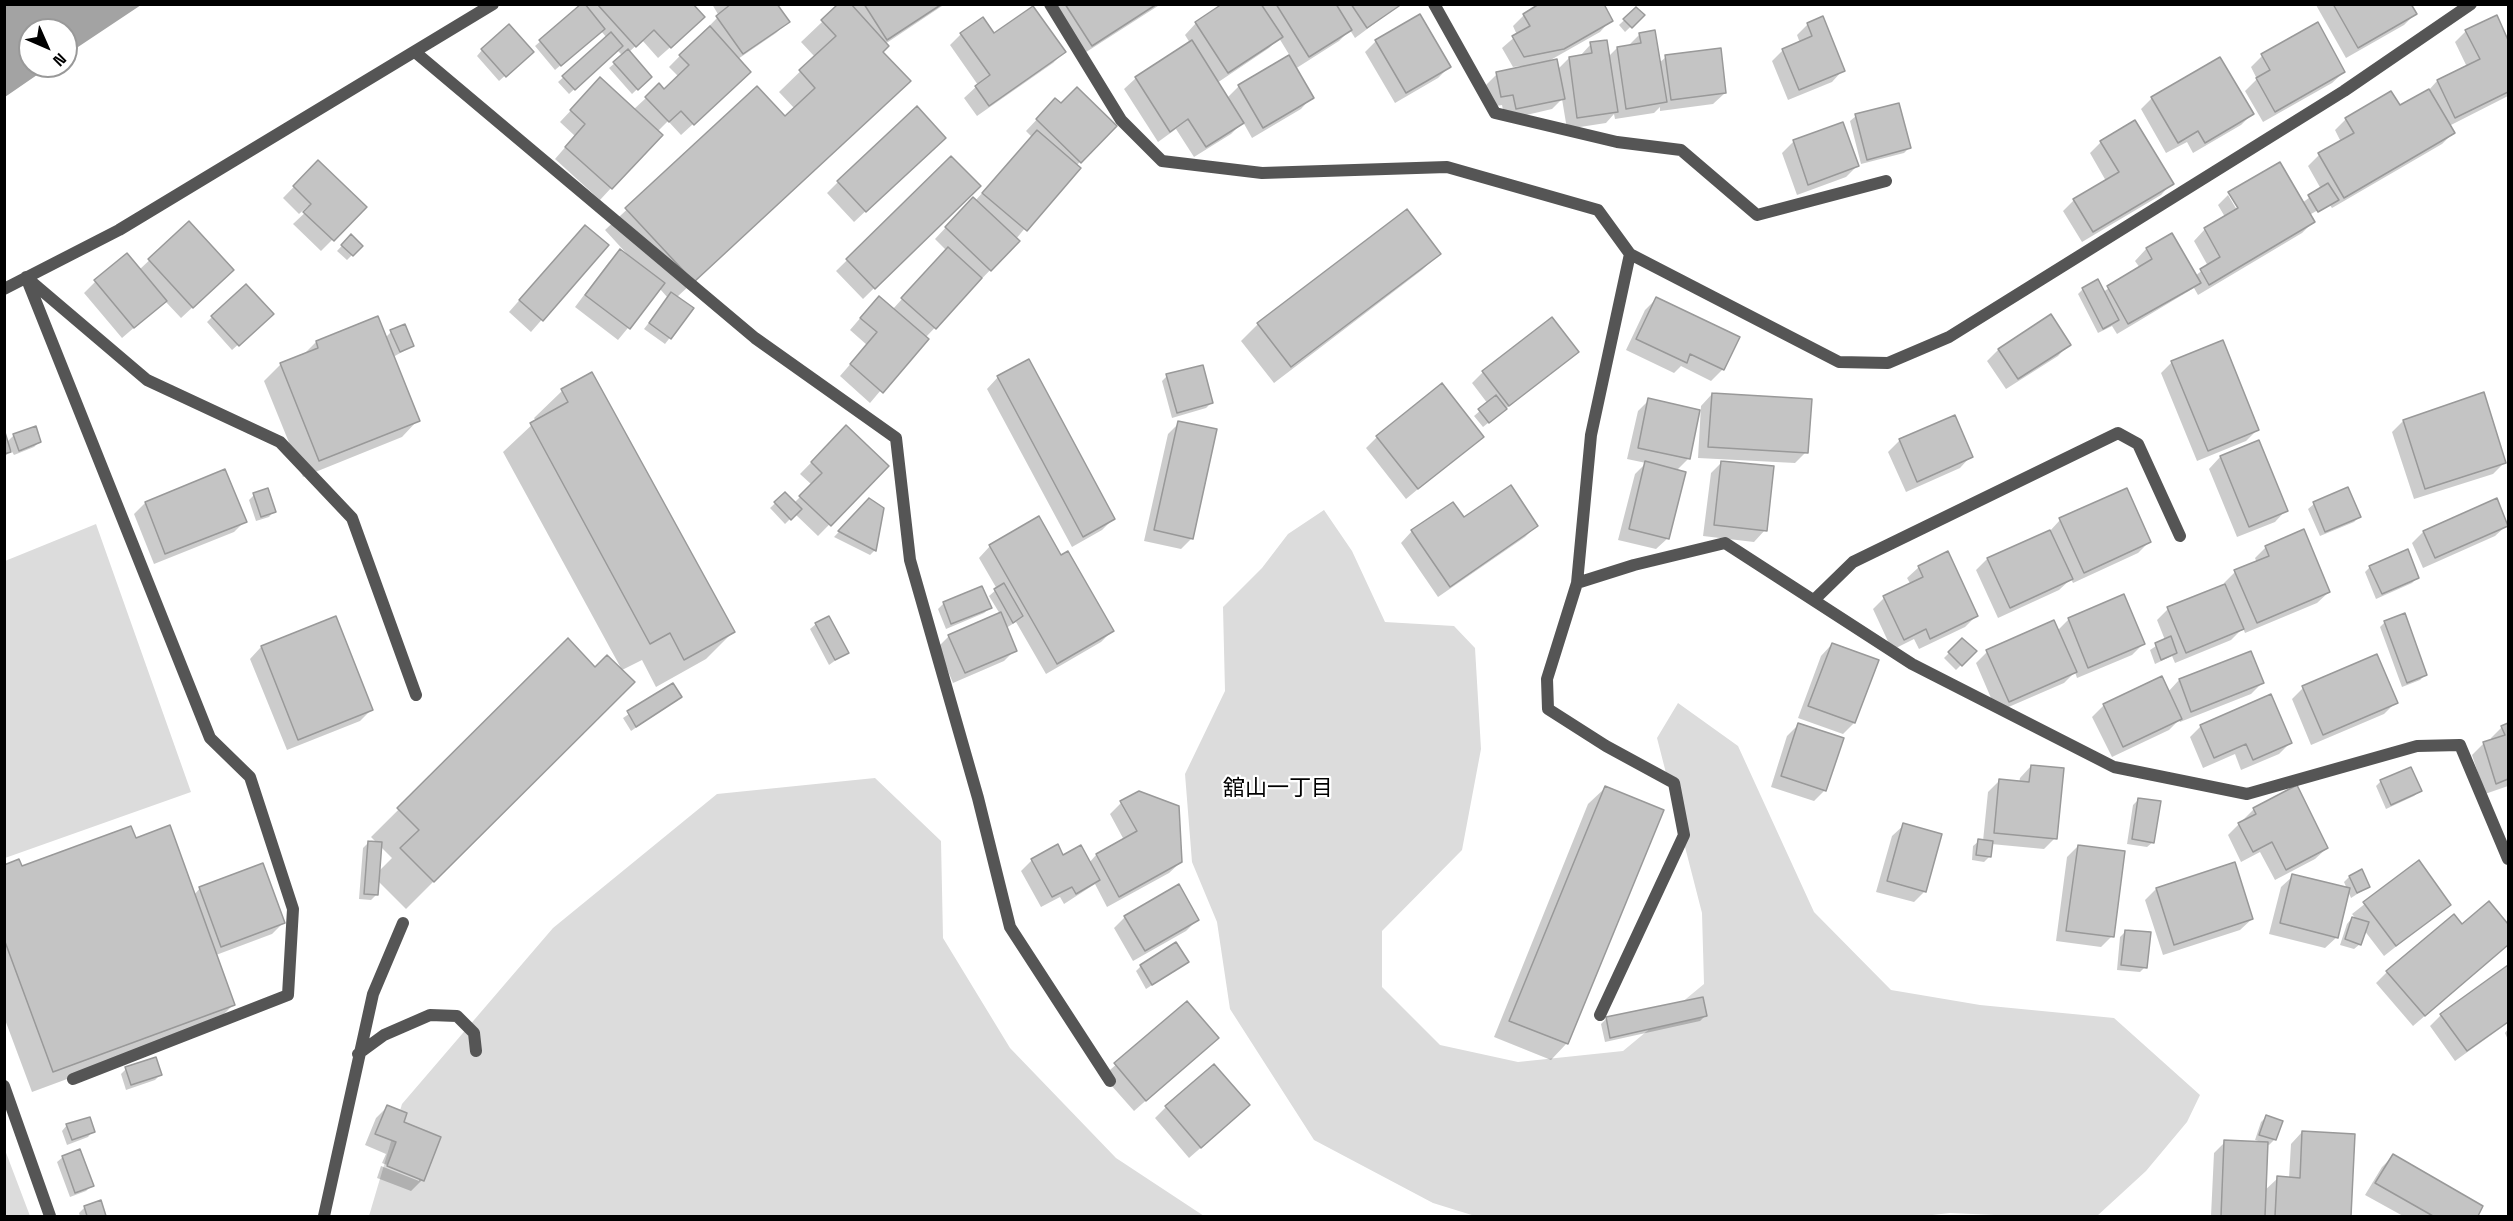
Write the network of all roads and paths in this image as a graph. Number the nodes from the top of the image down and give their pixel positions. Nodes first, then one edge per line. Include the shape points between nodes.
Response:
1 (493, 4) edge
2 (1050, 4) edge
3 (1434, 4) edge
4 (2471, 4) edge
5 (415, 52) junction
6 (1886, 181) dead end
7 (1630, 254) junction
8 (26, 278) junction
9 (4, 289) edge
10 (2180, 536) dead end
11 (1577, 583) junction
12 (1814, 600) junction
13 (416, 695) dead end
14 (2508, 859) edge
15 (403, 923) dead end
16 (1600, 1015) dead end
17 (476, 1051) dead end
18 (358, 1054) junction
19 (73, 1079) dead end
20 (1110, 1081) dead end
21 (4, 1086) edge
22 (50, 1216) edge
23 (324, 1216) edge

1 - 5 street
2 - 7 street via 1121,120 1162,161 1263,173 1447,167 1598,210
3 - 6 street via 1495,113 1617,142 1682,150 1757,215
4 - 7 street via 2344,91 1949,337 1888,363 1839,362
5 - 8 street via 119,230
5 - 20 street via 754,338 896,438 910,560 978,798 1010,927
7 - 11 street via 1591,435
8 - 9 street
8 - 13 street via 147,380 280,442 352,518
8 - 19 street via 210,738 250,777 293,909 288,994
10 - 12 street via 2138,444 2118,433 1853,562
11 - 12 street via 1634,564 1725,543
11 - 16 street via 1546,679 1548,709 1674,783 1684,835
12 - 14 street via 1912,664 2114,767 2247,794 2417,746 2460,745
15 - 18 street via 373,994
17 - 18 street via 474,1033 457,1016 430,1015 384,1035
18 - 23 street
21 - 22 street

